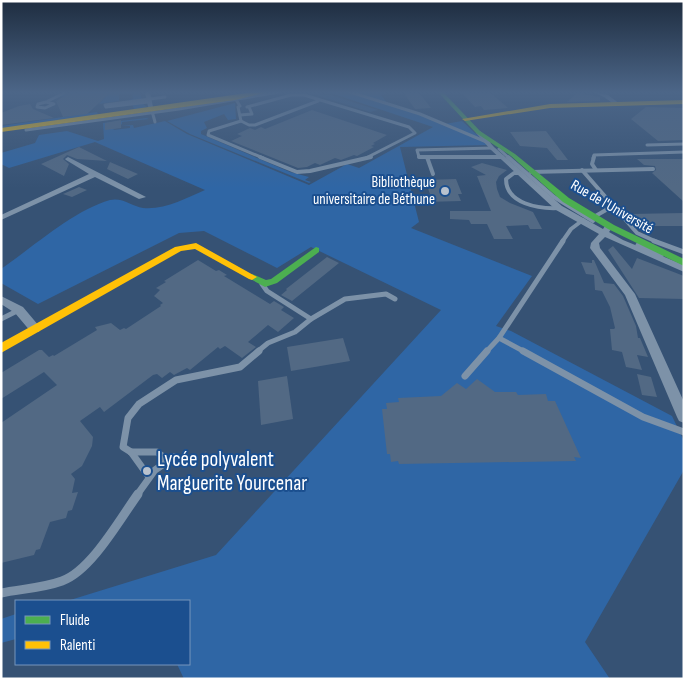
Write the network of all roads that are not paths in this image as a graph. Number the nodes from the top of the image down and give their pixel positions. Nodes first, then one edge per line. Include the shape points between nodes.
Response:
1 (51, 124) edge
2 (52, 124) edge
3 (233, 124) edge
4 (398, 124) edge
5 (446, 124) edge
6 (469, 124) edge
7 (1, 131) edge
8 (482, 137) junction
9 (684, 144) edge
10 (647, 145) dead end
11 (492, 148) junction
12 (454, 149) junction
13 (684, 152) edge
14 (427, 157) junction
15 (457, 157) junction
16 (502, 157) junction
17 (68, 159) dead end
18 (653, 169) dead end
19 (582, 170) junction
20 (596, 170) junction
21 (531, 172) junction
22 (519, 173) junction
23 (95, 174) junction
24 (433, 174) dead end
25 (142, 197) dead end
26 (613, 206) junction
27 (559, 208) junction
28 (570, 208) joint
29 (1, 218) edge
30 (588, 219) junction
31 (607, 230) junction
32 (316, 250) dead end
33 (684, 252) edge
34 (684, 266) edge
35 (260, 283) junction
36 (1, 299) edge
37 (395, 299) dead end
38 (19, 310) junction
39 (1, 319) edge
40 (311, 319) junction
41 (35, 329) junction
42 (499, 338) junction
43 (1, 350) edge
44 (465, 376) dead end
45 (684, 417) edge
46 (684, 432) edge
47 (131, 452) junction
48 (149, 477) junction
49 (1, 593) edge

1 - 7 lane
2 - 7 street
3 - 4 lane via 207,133 297,172 371,157 415,133
5 - 8 lane
6 - 8 street, Rue de l'Université
8 - 11 street
8 - 21 street, Rue de l'Université via 513,155
8 - 28 lane
9 - 10 lane
11 - 12 lane
11 - 16 street
12 - 14 lane via 417,150 419,157
12 - 15 lane
13 - 20 lane via 594,155 592,164
14 - 15 lane
14 - 24 lane
15 - 16 lane
16 - 22 street
17 - 23 street
18 - 20 lane
19 - 20 lane
19 - 21 lane
19 - 26 lane
21 - 30 street, Rue de l'Université
22 - 27 street
22 - 27 lane via 506,179 506,189 510,194 536,206
23 - 25 street
23 - 29 street
26 - 30 lane
26 - 33 lane via 637,233
27 - 30 street
28 - 30 street
30 - 31 street, Rue de l'Université
30 - 42 lane via 571,229
31 - 34 street, Rue de l'Université
31 - 45 street via 595,243 595,248 630,294
32 - 35 street via 274,281
35 - 40 lane
35 - 41 street via 196,246 178,249
36 - 38 street
37 - 40 lane via 386,294 345,299
38 - 39 lane
38 - 41 street
40 - 47 lane via 295,332 268,343 240,367 176,380 139,404 128,418 123,447
41 - 43 street
42 - 44 lane
42 - 46 lane via 643,417
47 - 48 lane
47 - 48 lane via 157,452 170,458
48 - 49 lane via 91,559 77,573 62,580

